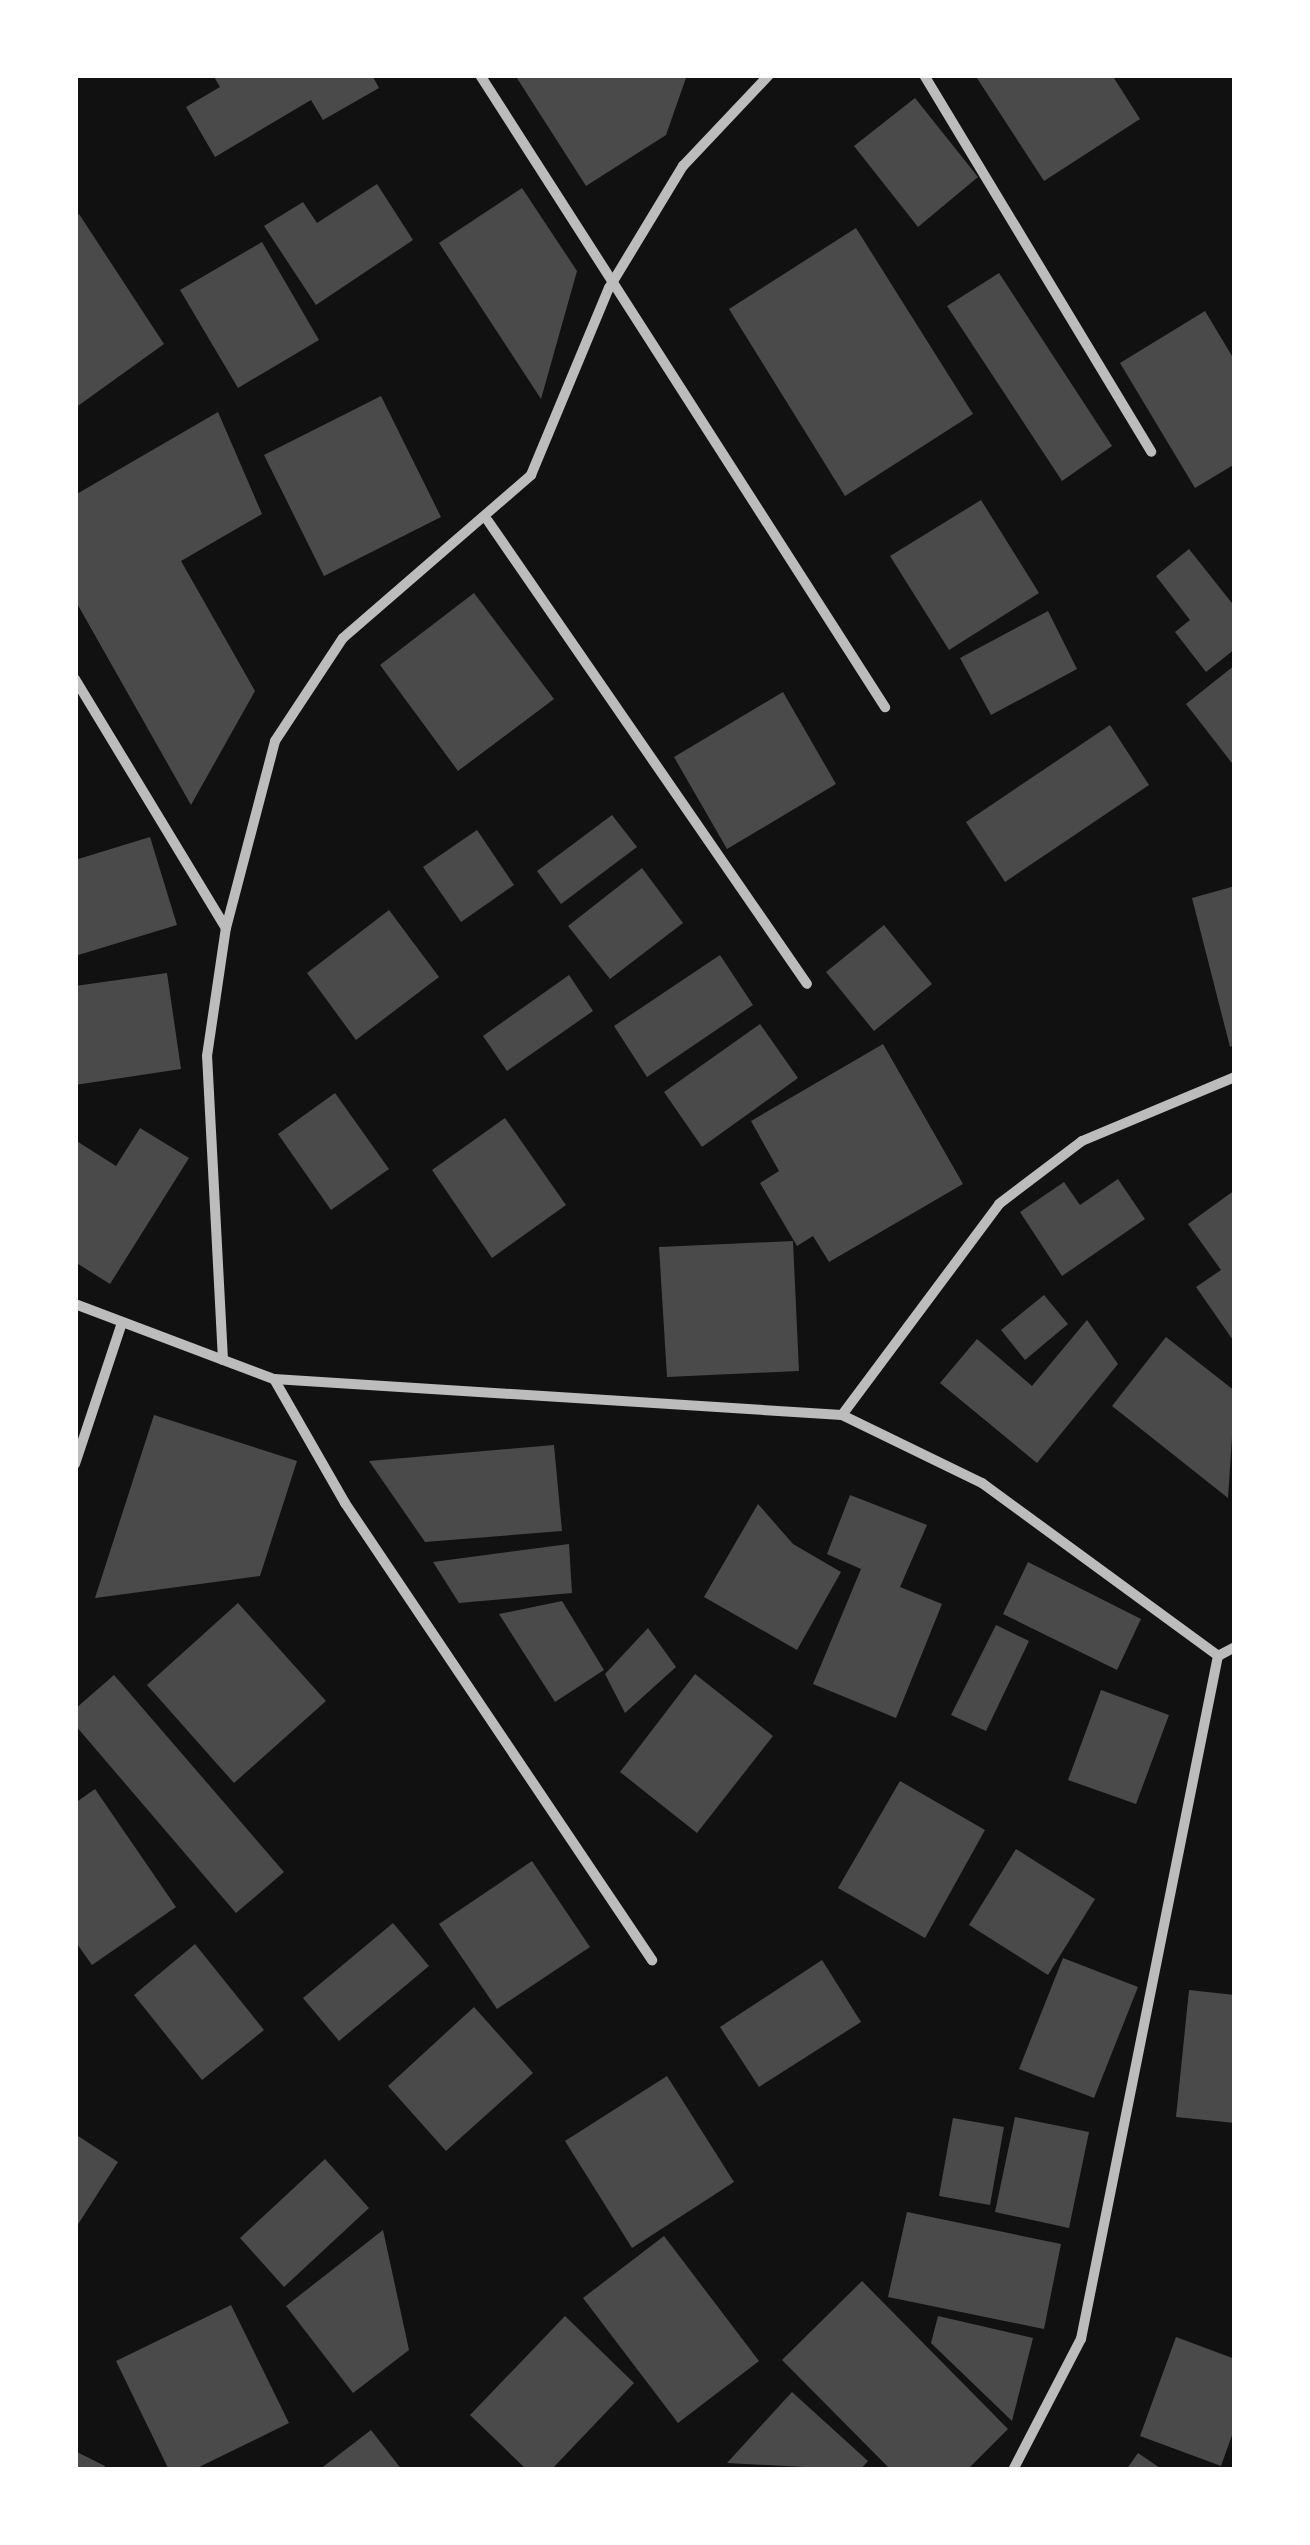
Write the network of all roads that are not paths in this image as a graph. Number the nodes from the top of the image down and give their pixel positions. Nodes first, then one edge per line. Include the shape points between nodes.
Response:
1 (480, 75) edge
2 (769, 75) edge
3 (924, 75) edge
4 (608, 288) junction
5 (1150, 452) dead end
6 (488, 521) junction
7 (75, 679) edge
8 (885, 708) dead end
9 (226, 928) junction
10 (807, 984) dead end
11 (1235, 1076) edge
12 (75, 1304) edge
13 (121, 1326) junction
14 (223, 1360) junction
15 (274, 1379) junction
16 (842, 1414) junction
17 (75, 1464) edge
18 (1235, 1648) edge
19 (1218, 1656) junction
20 (652, 1960) dead end
21 (1013, 2470) edge

1 - 4 street
2 - 4 street via 682,166
3 - 5 street
4 - 6 street via 530,475
4 - 8 street
6 - 9 street via 343,638 306,687 275,741
6 - 10 street
7 - 9 street
9 - 14 street via 207,1056
11 - 16 street via 1082,1142 998,1204
12 - 13 street
13 - 14 street
13 - 17 street
14 - 15 street
15 - 16 street
15 - 20 street via 345,1503
16 - 19 street via 982,1484
18 - 19 street
19 - 21 street via 1081,2338

